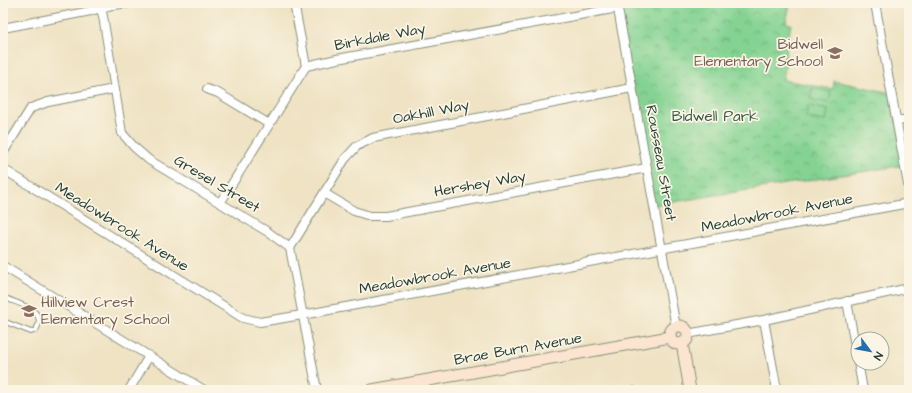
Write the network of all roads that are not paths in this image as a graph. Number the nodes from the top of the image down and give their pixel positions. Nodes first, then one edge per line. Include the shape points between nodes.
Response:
1 (132, 3) edge
2 (294, 3) edge
3 (875, 3) edge
4 (617, 5) edge
5 (100, 6) edge
6 (3, 28) edge
7 (306, 66) junction
8 (632, 88) junction
9 (114, 89) junction
10 (207, 89) dead end
11 (909, 119) edge
12 (897, 121) junction
13 (269, 124) junction
14 (3, 153) edge
15 (647, 168) junction
16 (3, 169) edge
17 (909, 190) edge
18 (324, 193) junction
19 (909, 202) edge
20 (220, 203) junction
21 (290, 248) junction
22 (662, 250) junction
23 (3, 266) edge
24 (909, 288) edge
25 (3, 297) edge
26 (846, 301) junction
27 (302, 315) junction
28 (764, 320) junction
29 (3, 322) edge
30 (676, 327) junction
31 (670, 337) junction
32 (684, 339) junction
33 (149, 356) junction
34 (129, 390) edge
35 (204, 390) edge
36 (317, 390) edge
37 (372, 390) edge
38 (690, 390) edge
39 (777, 390) edge
40 (862, 390) edge

1 - 5 street
2 - 7 street
3 - 12 street
4 - 7 street, Birkdale Way
4 - 8 street, Rousseau Street
5 - 6 street
5 - 9 street, Gresel Street
7 - 13 street
8 - 15 street, Rousseau Street
8 - 18 street, Oakhill Way via 373,138 357,146 345,159
9 - 14 street via 48,102 31,108
9 - 20 street, Gresel Street via 122,133 134,147 149,160
10 - 13 street
11 - 12 street
12 - 17 street
13 - 20 street
15 - 18 street, Hershey Way via 386,216 370,216 354,211
15 - 22 street, Rousseau Street
16 - 27 street, Meadowbrook Avenue via 243,318 260,322
18 - 21 street, Oakhill Way
19 - 22 street, Meadowbrook Avenue
20 - 21 street, Gresel Street
21 - 27 street
22 - 27 street, Meadowbrook Avenue
22 - 30 street, Rousseau Street
23 - 33 street
24 - 26 street
25 - 29 lane via 33,310 39,321 36,330 32,332
26 - 28 street
26 - 40 street
27 - 36 street
28 - 32 street
28 - 39 street
30 - 31 street
30 - 32 street via 683,328
31 - 32 street via 673,342 679,344
31 - 37 street, Brae Burn Avenue
32 - 38 street
33 - 34 street
33 - 35 street

